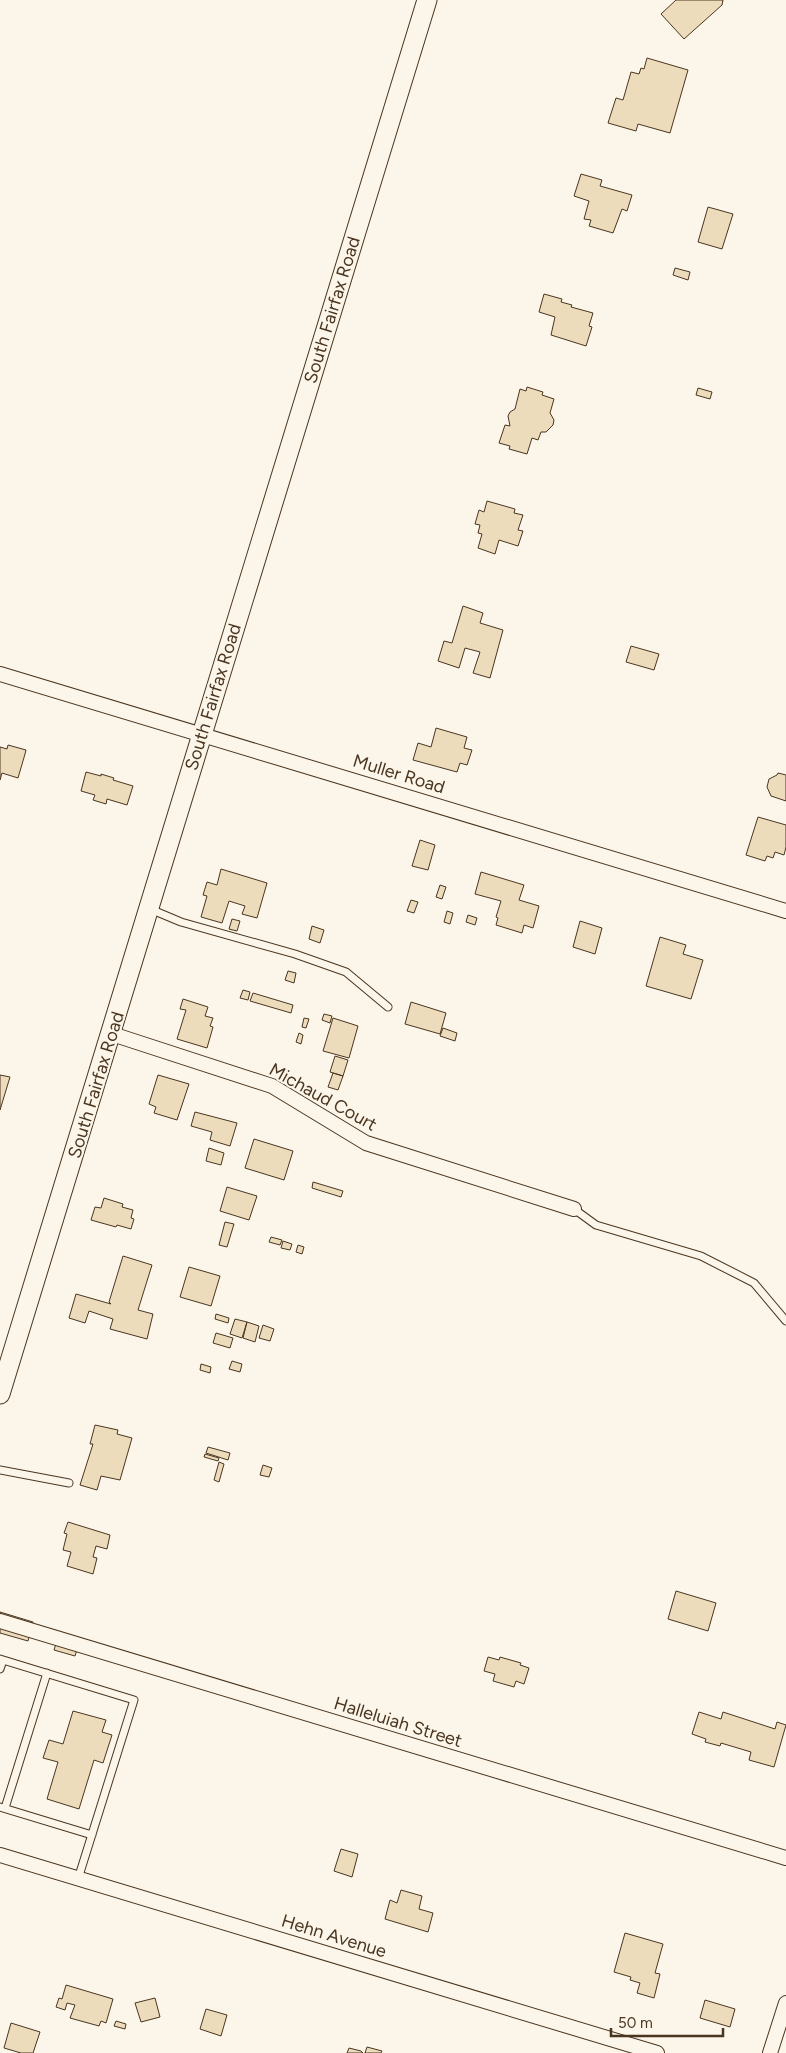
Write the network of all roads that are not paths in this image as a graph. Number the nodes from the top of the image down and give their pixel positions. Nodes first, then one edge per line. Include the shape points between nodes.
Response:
1 (427, 0) edge
2 (0, 674) edge
3 (202, 735) junction
4 (149, 909) junction
5 (786, 912) edge
6 (388, 1007) dead end
7 (112, 1034) junction
8 (574, 1209) joint
9 (786, 1321) edge
10 (0, 1394) edge
11 (0, 1470) edge
12 (69, 1483) dead end
13 (0, 1622) edge
14 (1, 1659) edge
15 (0, 1669) edge
16 (47, 1673) junction
17 (2, 1807) edge
18 (92, 1835) junction
19 (0, 1855) edge
20 (786, 1858) edge
21 (78, 1879) junction
22 (786, 2003) edge
23 (657, 2053) edge
24 (770, 2053) edge

1 - 3 street, South Fairfax Road
2 - 3 street, Muller Road
3 - 4 street, South Fairfax Road
3 - 5 street, Muller Road
4 - 6 lane via 181,922 346,972
4 - 7 street, South Fairfax Road
7 - 8 street, Michaud Court via 272,1086 366,1143
7 - 10 street, South Fairfax Road
8 - 9 lane via 596,1225 701,1256 754,1283
11 - 12 lane
13 - 20 street, Halleluiah Street
14 - 15 lane
14 - 16 lane
16 - 17 lane
16 - 18 lane via 134,1700
17 - 18 lane
18 - 21 lane
19 - 21 street, Hehn Avenue
21 - 23 street, Hehn Avenue
22 - 24 street

